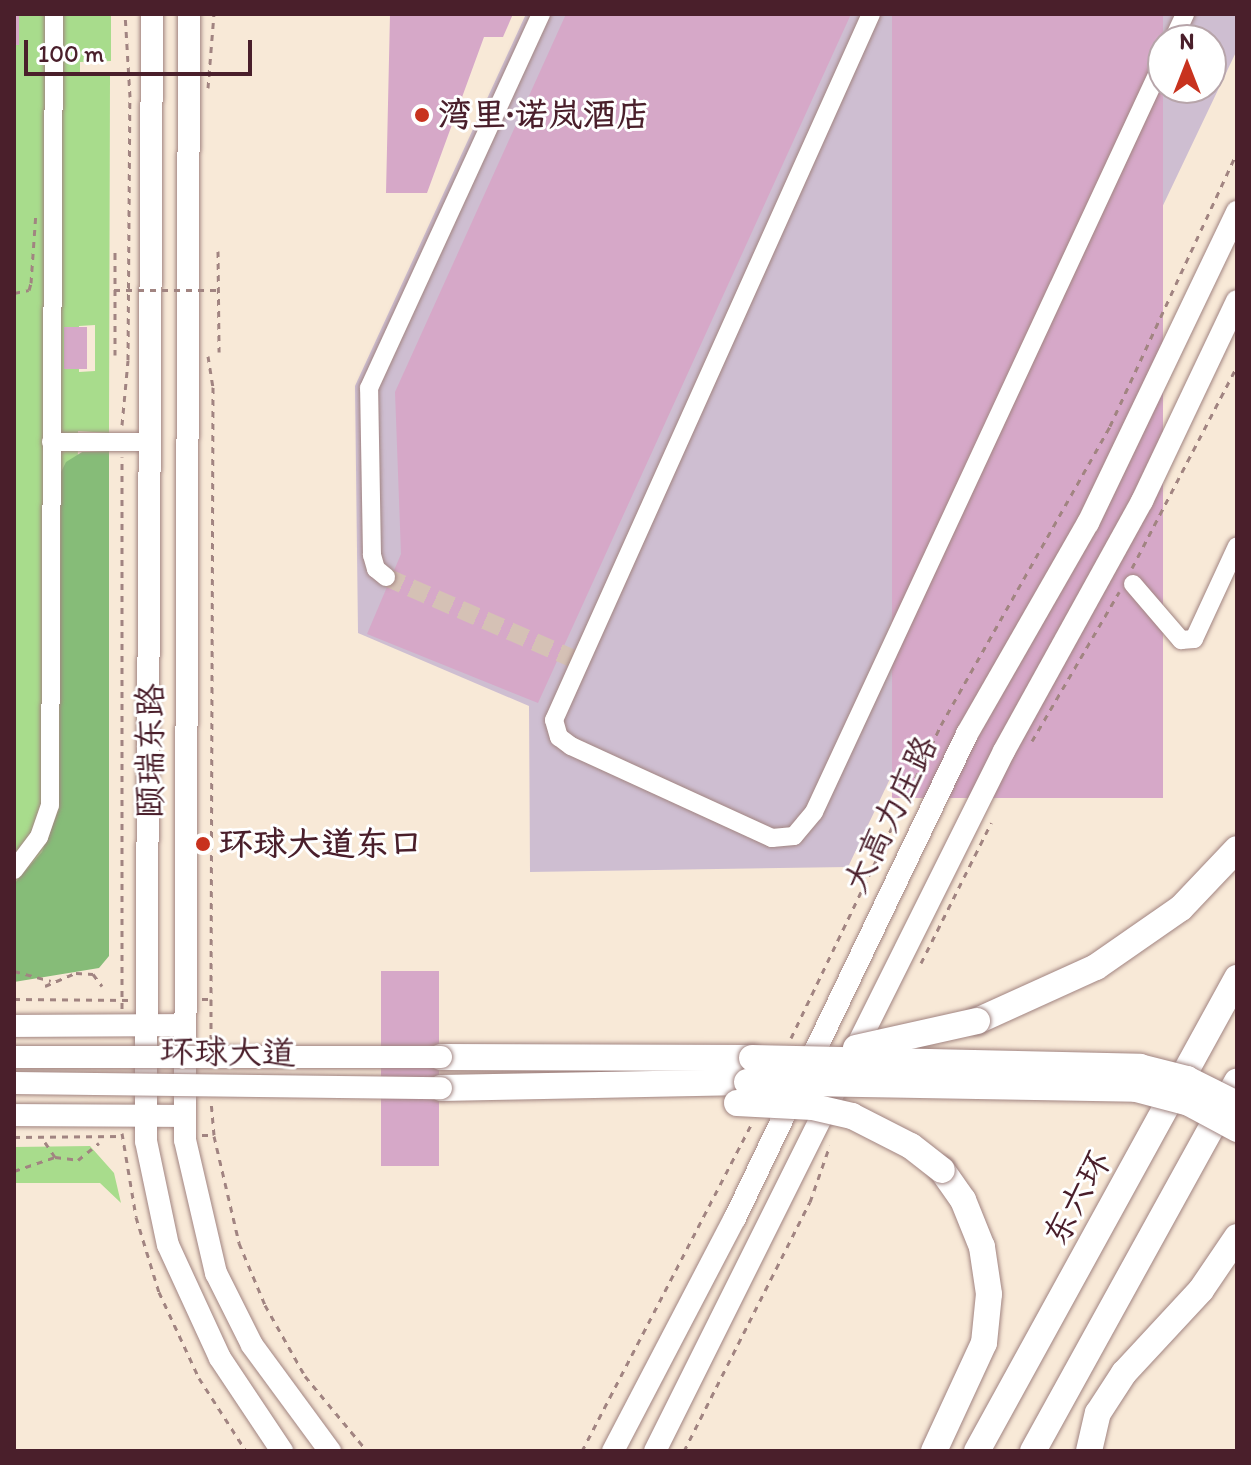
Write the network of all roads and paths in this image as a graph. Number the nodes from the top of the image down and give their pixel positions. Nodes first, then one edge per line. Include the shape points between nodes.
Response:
1 (54, 14) edge
2 (152, 14) edge
3 (189, 14) edge
4 (214, 14) edge
5 (541, 14) edge
6 (871, 14) edge
7 (208, 92) dead end
8 (1147, 96) edge
9 (1237, 152) edge
10 (42, 202) dead end
11 (1237, 212) edge
12 (115, 250) dead end
13 (218, 251) dead end
14 (207, 289) dead end
15 (114, 290) junction
16 (219, 290) junction
17 (14, 293) edge
18 (1237, 301) edge
19 (207, 304) dead end
20 (207, 350) dead end
21 (219, 352) dead end
22 (115, 355) dead end
23 (1237, 366) edge
24 (51, 442) junction
25 (148, 442) junction
26 (1237, 546) edge
27 (386, 577) tunnel mouth
28 (1128, 581) junction
29 (1027, 751) dead end
30 (993, 817) dead end
31 (1237, 849) edge
32 (14, 870) edge
33 (919, 965) dead end
34 (14, 971) edge
35 (1237, 978) edge
36 (51, 981) junction
37 (45, 986) dead end
38 (102, 986) dead end
39 (211, 999) dead end
40 (145, 1025) junction
41 (184, 1025) junction
42 (14, 1026) edge
43 (790, 1042) dead end
44 (14, 1057) edge
45 (441, 1057) joint
46 (1237, 1082) edge
47 (14, 1083) edge
48 (441, 1088) joint
49 (747, 1092) junction
50 (1237, 1104) edge
51 (14, 1115) edge
52 (146, 1115) junction
53 (185, 1116) junction
54 (1237, 1129) edge
55 (214, 1135) dead end
56 (45, 1142) dead end
57 (99, 1143) dead end
58 (831, 1143) dead end
59 (55, 1157) junction
60 (14, 1171) edge
61 (1237, 1237) edge
62 (282, 1451) edge
63 (330, 1451) edge
64 (367, 1451) edge
65 (582, 1451) edge
66 (613, 1451) edge
67 (655, 1451) edge
68 (684, 1451) edge
69 (934, 1451) edge
70 (977, 1451) edge
71 (1033, 1451) edge
72 (1089, 1451) edge

1 - 24 street
2 - 25 main road, 颐瑞东路
3 - 41 main road, 颐瑞东路
4 - 7 path
5 - 27 street via 369,388 372,555 376,569
6 - 8 street via 554,720 563,742 772,838 794,836 814,812
9 - 43 path via 1110,426 941,725
10 - 17 path via 31,220 29,290
11 - 66 main road, 大高力庄路 via 1088,523 967,734 735,1218
12 - 15 path
13 - 16 path
14 - 19 path
15 - 16 path, bridge
15 - 22 path
16 - 21 path
18 - 67 main road via 1142,501 1004,751
20 - 39 path, 颐瑞东路 via 213,387
23 - 28 path
24 - 25 street
24 - 32 street via 50,805 39,837
25 - 40 main road, 颐瑞东路
26 - 28 street via 1194,639 1181,640
28 - 29 path
30 - 33 path
31 - 49 highway, bridge via 1181,908 1096,967 977,1021 879,1045
34 - 36 path
35 - 70 highway, 东六环
36 - 37 path
36 - 38 path via 93,974
40 - 41 main road
40 - 42 main road
40 - 52 main road, 颐瑞东路
41 - 53 main road, 颐瑞东路
44 - 45 main road, 环球大道, bridge
45 - 49 highway
46 - 71 highway
47 - 48 main road, 环球大道, bridge
48 - 49 highway
49 - 50 highway, bridge via 1140,1067 1187,1079
49 - 54 highway, bridge via 1136,1089 1189,1103
49 - 65 path
49 - 69 highway, bridge via 852,1116 911,1146 942,1170 963,1200 982,1247 989,1294 984,1343
51 - 52 main road
52 - 53 main road
52 - 62 main road, 颐瑞东路 via 150,1166 168,1245 220,1358
53 - 63 main road, 颐瑞东路 via 193,1192 216,1273 259,1356
55 - 64 path via 239,1243 265,1305 305,1376
56 - 59 path
57 - 59 path via 78,1160
58 - 68 path via 810,1202
59 - 60 path
61 - 72 highway via 1201,1290 1124,1373 1098,1413

